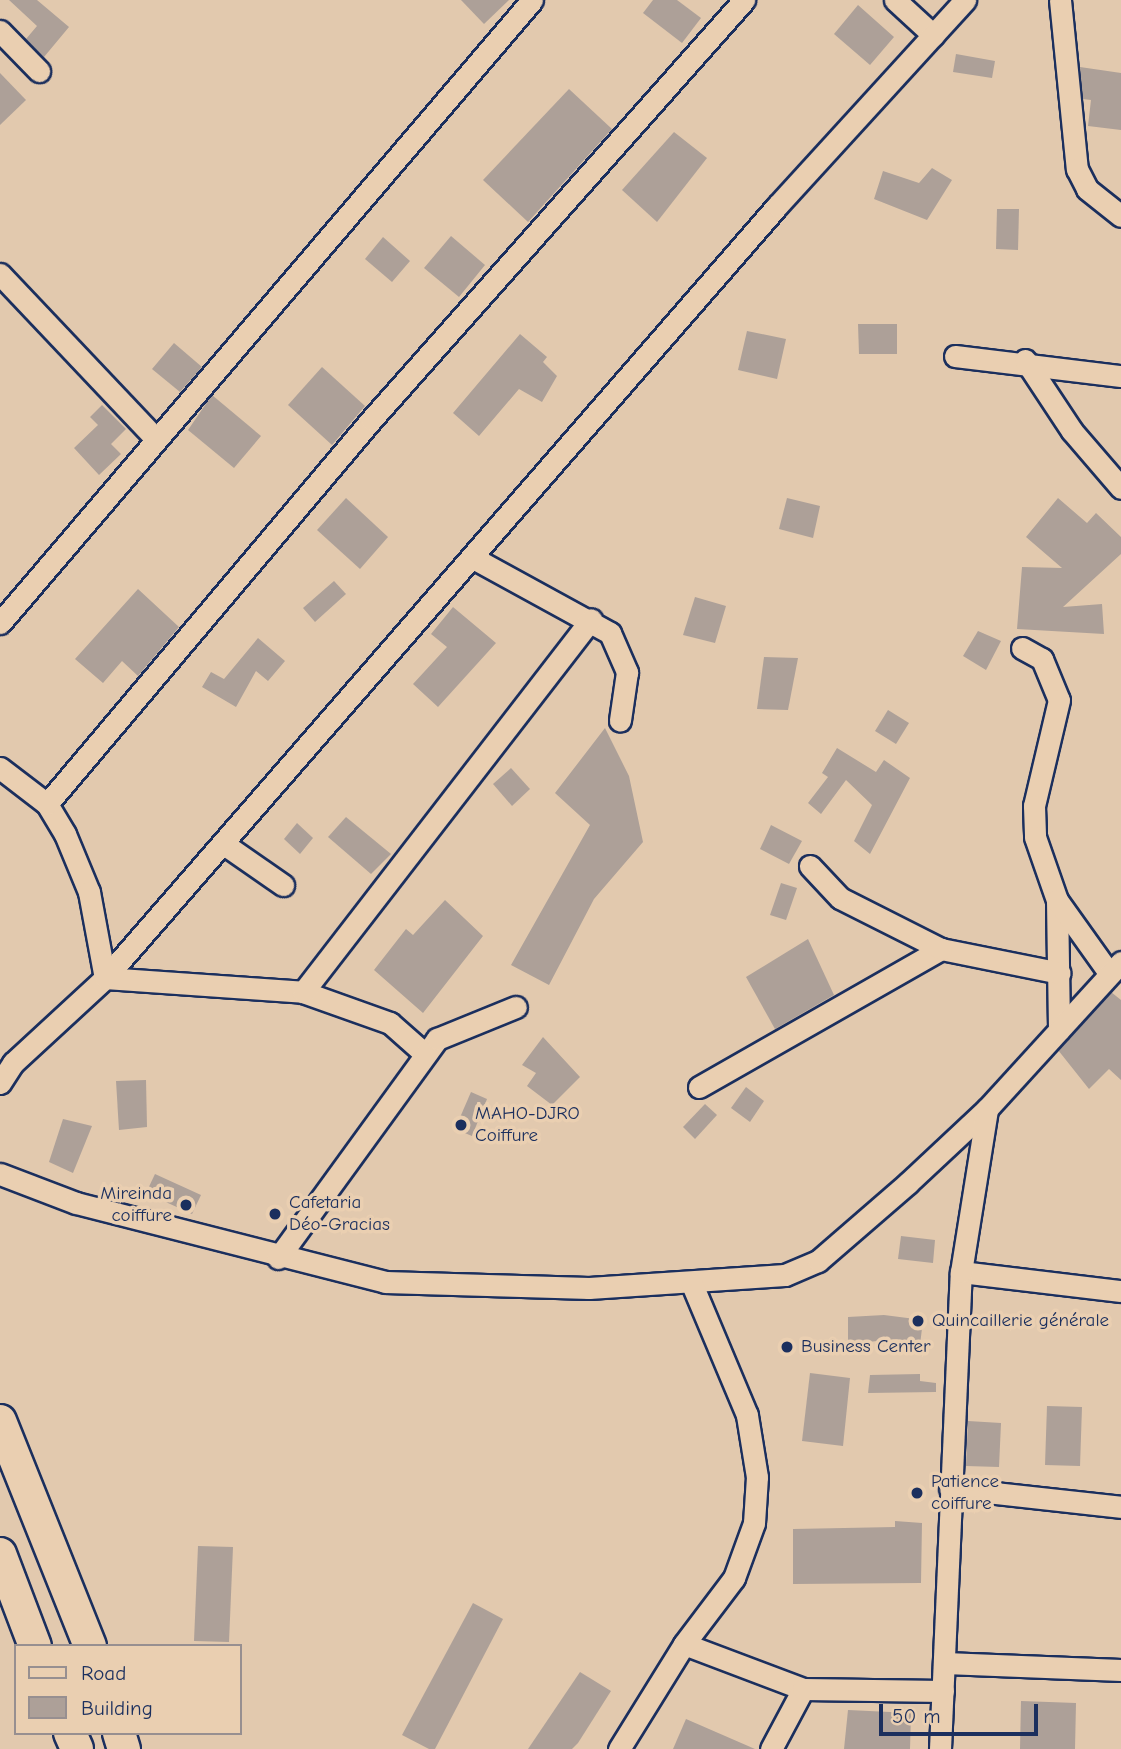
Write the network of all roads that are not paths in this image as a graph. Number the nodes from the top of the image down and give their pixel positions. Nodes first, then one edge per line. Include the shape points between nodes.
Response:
1 (532, 0) edge
2 (744, 0) edge
3 (895, 0) edge
4 (965, 0) edge
5 (1060, 0) edge
6 (0, 30) edge
7 (933, 35) junction
8 (39, 71) dead end
9 (1121, 216) edge
10 (0, 274) edge
11 (955, 356) dead end
12 (1025, 360) junction
13 (1121, 376) edge
14 (156, 439) junction
15 (1121, 488) edge
16 (475, 559) junction
17 (591, 619) junction
18 (0, 623) edge
19 (1022, 648) dead end
20 (620, 720) dead end
21 (0, 768) edge
22 (47, 804) junction
23 (224, 844) junction
24 (810, 866) dead end
25 (283, 885) dead end
26 (1057, 900) junction
27 (941, 949) junction
28 (1115, 967) edge
29 (1060, 973) junction
30 (105, 978) junction
31 (303, 992) junction
32 (516, 1007) dead end
33 (1059, 1030) junction
34 (425, 1054) junction
35 (0, 1083) edge
36 (699, 1087) dead end
37 (987, 1109) junction
38 (0, 1174) edge
39 (278, 1258) junction
40 (961, 1272) junction
41 (692, 1284) junction
42 (1121, 1291) edge
43 (0, 1421) edge
44 (950, 1488) junction
45 (1121, 1507) edge
46 (0, 1554) edge
47 (34, 1644) edge
48 (89, 1644) edge
49 (684, 1644) junction
50 (945, 1663) junction
51 (1121, 1670) edge
52 (803, 1689) junction
53 (943, 1691) junction
54 (620, 1749) edge
55 (771, 1749) edge
56 (940, 1749) edge

1 - 14 street
2 - 22 street via 371,420
3 - 7 street
4 - 7 street
5 - 9 street via 1077,169 1087,189
6 - 8 street
7 - 16 street
10 - 14 street
11 - 12 street
12 - 13 street
12 - 15 street via 1072,431
14 - 18 street
16 - 17 street
16 - 23 street
17 - 20 street via 610,633 626,672
17 - 31 street
19 - 26 street via 1042,659 1059,700 1034,806 1035,837
21 - 22 street
22 - 30 street via 89,892
23 - 25 street
23 - 30 street
24 - 27 street via 840,898
26 - 28 street
26 - 29 street
27 - 29 street
27 - 36 street
28 - 33 street
29 - 33 street
30 - 31 street
30 - 35 street via 13,1063
31 - 34 street via 390,1023
32 - 34 street via 452,1028
33 - 37 street
34 - 39 street
37 - 40 street
37 - 41 street via 811,1265 785,1275
38 - 39 street via 76,1203
39 - 41 street via 423,1286
40 - 42 street
40 - 44 street
41 - 49 street via 747,1415 757,1477 747,1552
43 - 48 main road
44 - 45 street
44 - 50 street
46 - 47 main road
49 - 52 street
49 - 54 street
50 - 51 street
50 - 53 street
52 - 53 street
52 - 55 street
53 - 56 street

